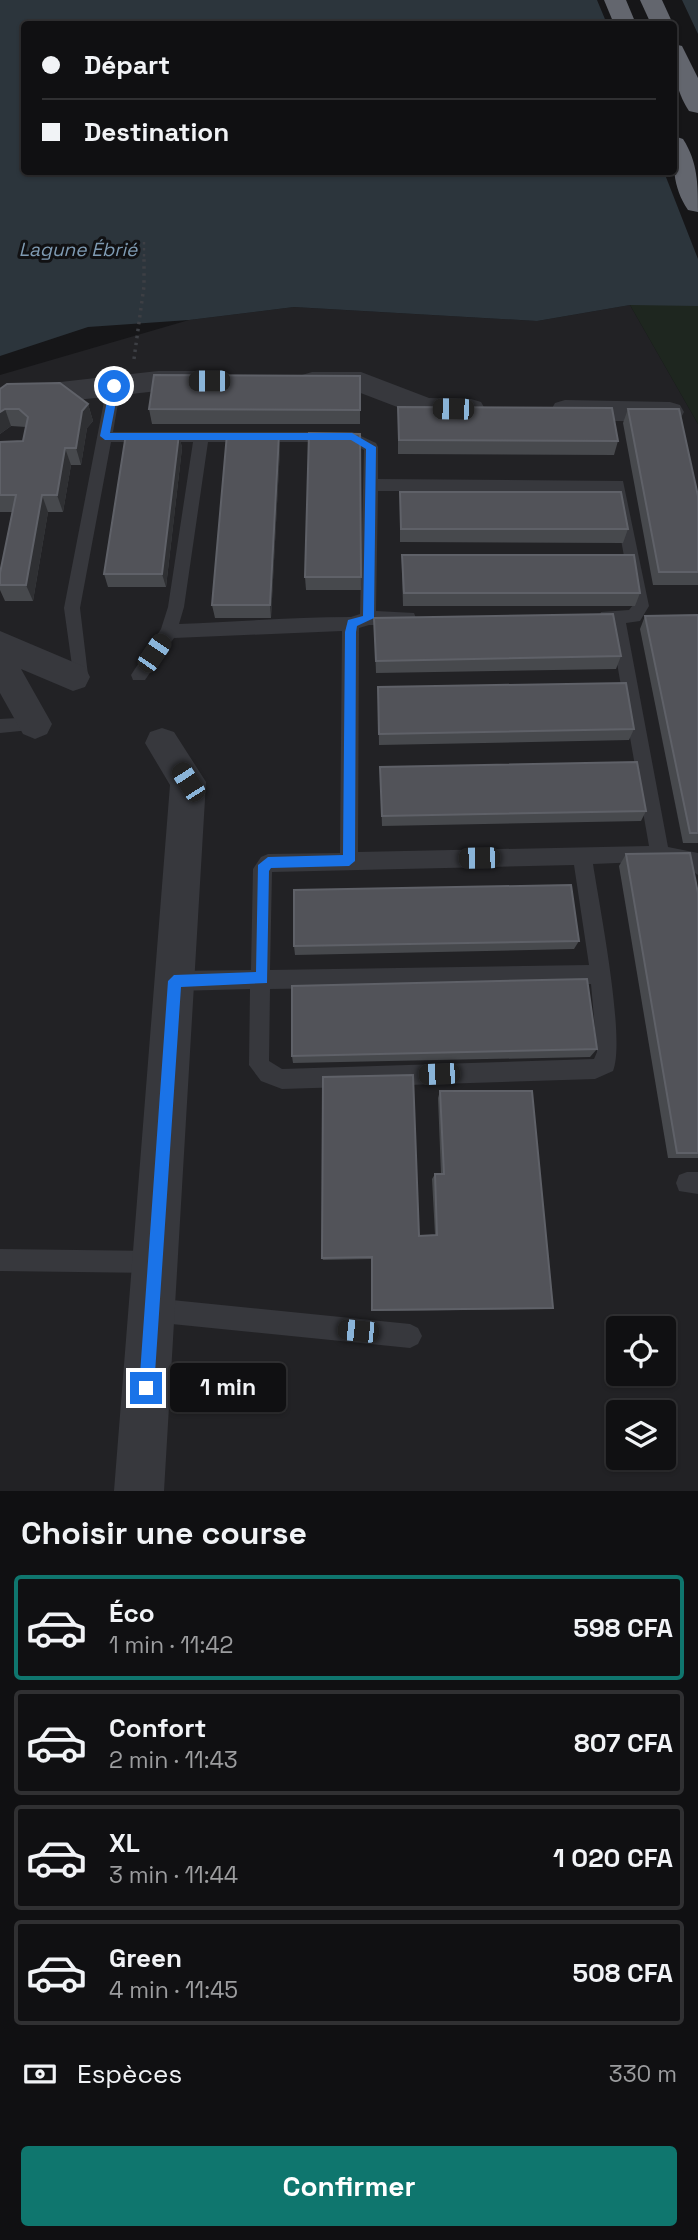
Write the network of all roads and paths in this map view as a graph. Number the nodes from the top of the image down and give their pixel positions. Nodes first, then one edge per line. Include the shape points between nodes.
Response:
1 (615, 0) edge
2 (652, 0) edge
3 (624, 21) edge
4 (661, 21) edge
5 (677, 58) edge
6 (698, 106) edge
7 (677, 152) edge
8 (698, 204) edge
9 (144, 242) dead end
10 (226, 381) edge
11 (280, 382) edge
12 (122, 385) junction
13 (0, 403) edge
14 (494, 409) edge
15 (535, 410) edge
16 (670, 412) edge
17 (105, 436) junction
18 (201, 436) junction
19 (370, 485) junction
20 (589, 617) edge
21 (617, 617) junction
22 (424, 618) edge
23 (360, 621) junction
24 (169, 631) junction
25 (0, 644) edge
26 (0, 662) edge
27 (139, 675) dead end
28 (76, 676) joint
29 (35, 724) joint
30 (0, 726) edge
31 (162, 743) dead end
32 (660, 854) junction
33 (582, 856) junction
34 (349, 861) junction
35 (698, 866) edge
36 (600, 974) junction
37 (262, 979) junction
38 (174, 981) junction
39 (0, 1261) edge
40 (155, 1262) junction
41 (152, 1310) junction
42 (410, 1336) edge
43 (139, 1491) edge

1 - 3 highway
2 - 4 highway
5 - 6 highway
7 - 8 highway
9 - 12 path via 144,286
10 - 12 street
11 - 14 street via 361,382 426,408
12 - 13 street via 7,398
12 - 17 lane
15 - 16 street
17 - 18 lane
17 - 28 lane via 72,608
18 - 19 lane via 352,436 371,447
18 - 24 lane
19 - 21 lane via 618,485 640,606 634,616
19 - 23 lane
20 - 21 lane
21 - 32 lane
22 - 23 lane
23 - 24 lane
23 - 34 lane
24 - 27 lane
25 - 28 street
26 - 29 street
29 - 30 lane
31 - 38 street via 188,782
32 - 33 lane
32 - 35 lane via 691,859
33 - 34 lane
33 - 36 lane
34 - 37 lane via 268,863 262,869
36 - 37 lane
36 - 37 lane via 607,1052 606,1064 595,1069 282,1079 259,1065
37 - 38 lane
38 - 40 street
39 - 40 lane
40 - 41 street
41 - 42 lane
41 - 43 street

